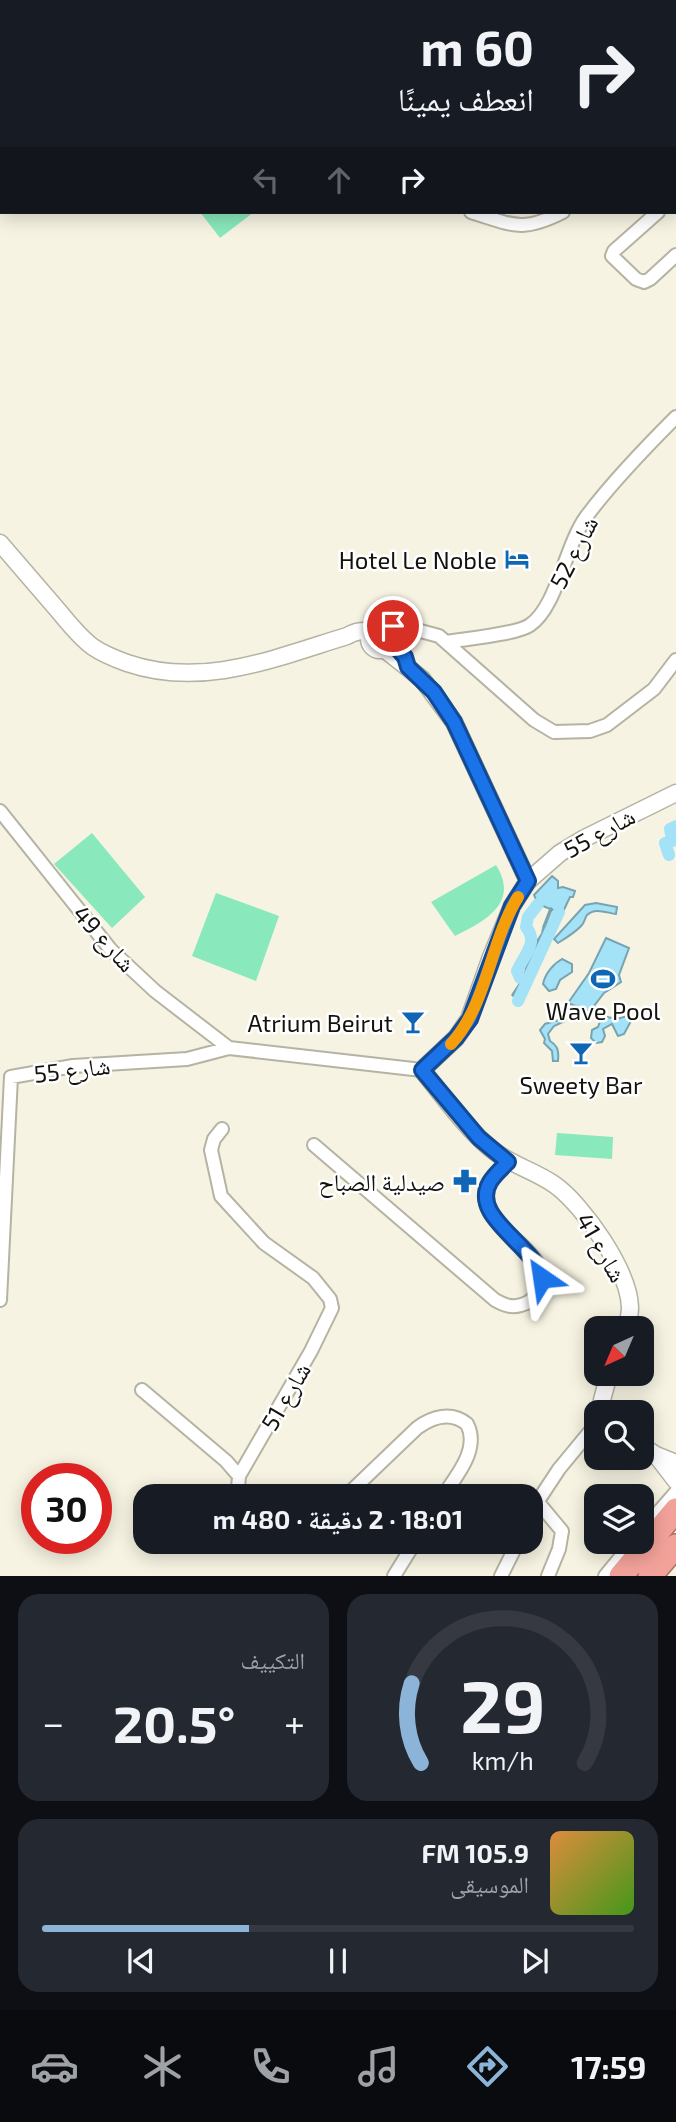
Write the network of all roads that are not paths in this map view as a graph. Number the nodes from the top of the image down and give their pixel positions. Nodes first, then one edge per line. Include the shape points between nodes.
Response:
1 (478, 214) edge
2 (558, 214) edge
3 (656, 214) edge
4 (676, 255) edge
5 (676, 418) edge
6 (0, 543) edge
7 (382, 639) junction
8 (447, 642) junction
9 (676, 660) edge
10 (676, 673) edge
11 (654, 689) junction
12 (676, 793) edge
13 (0, 811) edge
14 (528, 881) junction
15 (229, 1048) junction
16 (422, 1070) junction
17 (6, 1078) edge
18 (4, 1129) edge
19 (222, 1129) dead end
20 (314, 1144) dead end
21 (508, 1162) junction
22 (1, 1278) edge
23 (0, 1300) edge
24 (628, 1316) edge
25 (142, 1390) dead end
26 (584, 1439) edge
27 (654, 1455) edge
28 (675, 1472) edge
29 (239, 1476) junction
30 (238, 1484) edge
31 (358, 1484) edge
32 (450, 1484) edge
33 (543, 1492) edge
34 (676, 1492) edge
35 (676, 1510) edge
36 (543, 1515) edge
37 (654, 1517) edge
38 (676, 1546) edge
39 (408, 1554) edge
40 (511, 1554) edge
41 (623, 1554) edge
42 (394, 1576) edge
43 (501, 1576) edge
44 (548, 1576) edge
45 (605, 1576) edge
46 (621, 1576) edge
47 (650, 1576) edge

1 - 2 street via 531,226
3 - 4 street via 612,256 644,282
5 - 8 street, شارع 52 via 586,517 540,617 524,628
6 - 7 street via 94,648 160,672 219,672 363,630
7 - 8 street via 405,635 410,629 430,632
7 - 14 street via 405,657 408,667 434,692 454,722
8 - 11 street via 534,720 554,732 590,731 607,725
9 - 11 street
10 - 11 street
12 - 14 street, شارع 55 via 585,838
13 - 15 street, شارع 49 via 111,950
14 - 16 street, شارع 55 via 507,919 470,1019
15 - 16 street
15 - 17 street, شارع 55 via 187,1059 73,1066
16 - 21 street, شارع 41 via 479,1138
17 - 18 street, شارع 55
18 - 22 street, شارع 55 via 8,1175
19 - 29 street, شارع 51 via 211,1150 221,1196 264,1243 313,1278 332,1308
20 - 21 street via 495,1300 516,1307 535,1297 542,1278 534,1258 489,1212 486,1190
21 - 24 street, شارع 41 via 556,1185 577,1205 597,1231 624,1282
22 - 23 street, شارع 55
25 - 29 street
26 - 33 street
27 - 28 street
29 - 30 street
31 - 32 street via 417,1428 430,1419 451,1417 467,1424 471,1446
34 - 37 street
35 - 46 highway
36 - 44 street via 562,1531
38 - 47 highway
39 - 42 street
40 - 43 street
41 - 45 street

